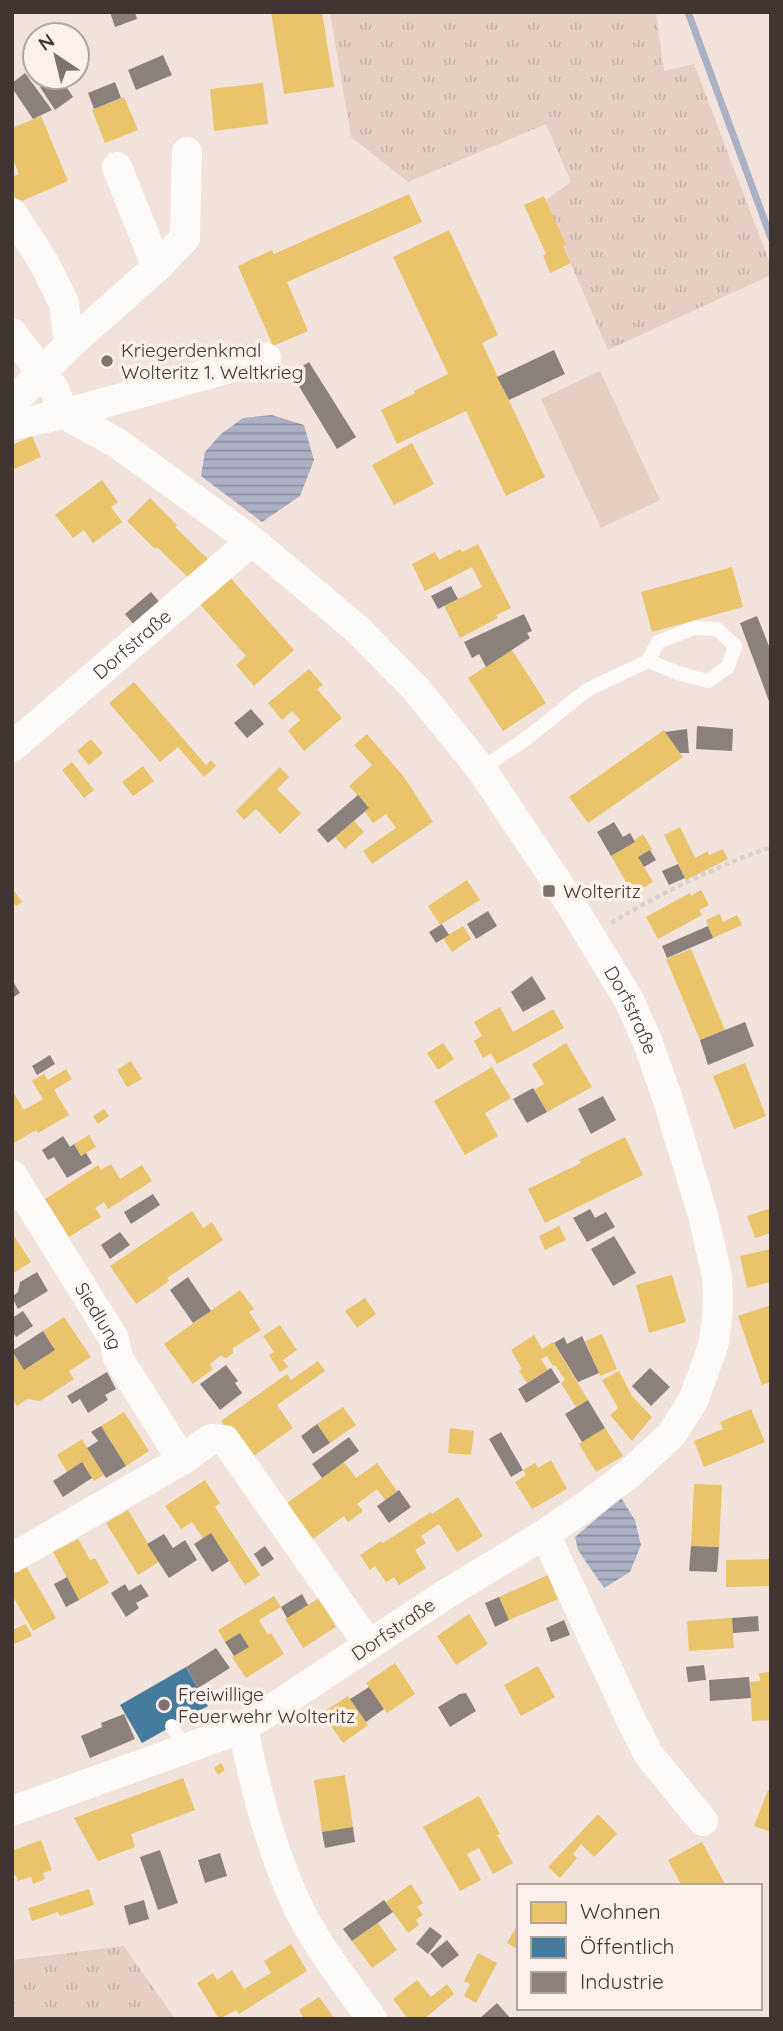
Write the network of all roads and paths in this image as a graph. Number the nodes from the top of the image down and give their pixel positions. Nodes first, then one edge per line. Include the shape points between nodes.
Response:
1 (187, 152) dead end
2 (117, 167) dead end
3 (12, 213) edge
4 (157, 267) junction
5 (12, 333) edge
6 (69, 345) junction
7 (266, 358) dead end
8 (41, 373) junction
9 (12, 403) edge
10 (64, 414) junction
11 (12, 425) edge
12 (252, 541) junction
13 (648, 661) junction
14 (12, 747) edge
15 (481, 769) junction
16 (771, 848) edge
17 (590, 936) junction
18 (12, 1175) edge
19 (182, 1460) junction
20 (545, 1534) junction
21 (12, 1558) edge
22 (369, 1645) junction
23 (243, 1728) junction
24 (12, 1811) edge
25 (703, 1821) dead end
26 (372, 2019) edge

1 - 4 street via 184,238
2 - 4 street
3 - 6 street via 64,303
4 - 6 street
5 - 8 street
6 - 8 street
7 - 10 street
8 - 9 street
8 - 10 street via 54,389
10 - 11 street
10 - 12 street, Dorfstraße via 117,443
12 - 14 street, Dorfstraße
12 - 15 street, Dorfstraße via 357,629 416,689
13 - 13 lane via 708,681 728,667 735,646 717,629 694,628 658,642
13 - 15 lane via 587,690
15 - 17 street, Dorfstraße
16 - 17 path via 653,897
17 - 20 street, Dorfstraße via 629,1000 648,1043 703,1214 717,1276 718,1309 714,1343 693,1401 671,1435 629,1474
18 - 19 street, Siedlung via 114,1339 118,1358
19 - 21 street
19 - 22 street via 211,1439 225,1440
20 - 22 street, Dorfstraße
20 - 25 street via 649,1755
22 - 23 street, Dorfstraße
23 - 24 street, Dorfstraße via 179,1737
23 - 26 street via 251,1773 298,1907 322,1950

